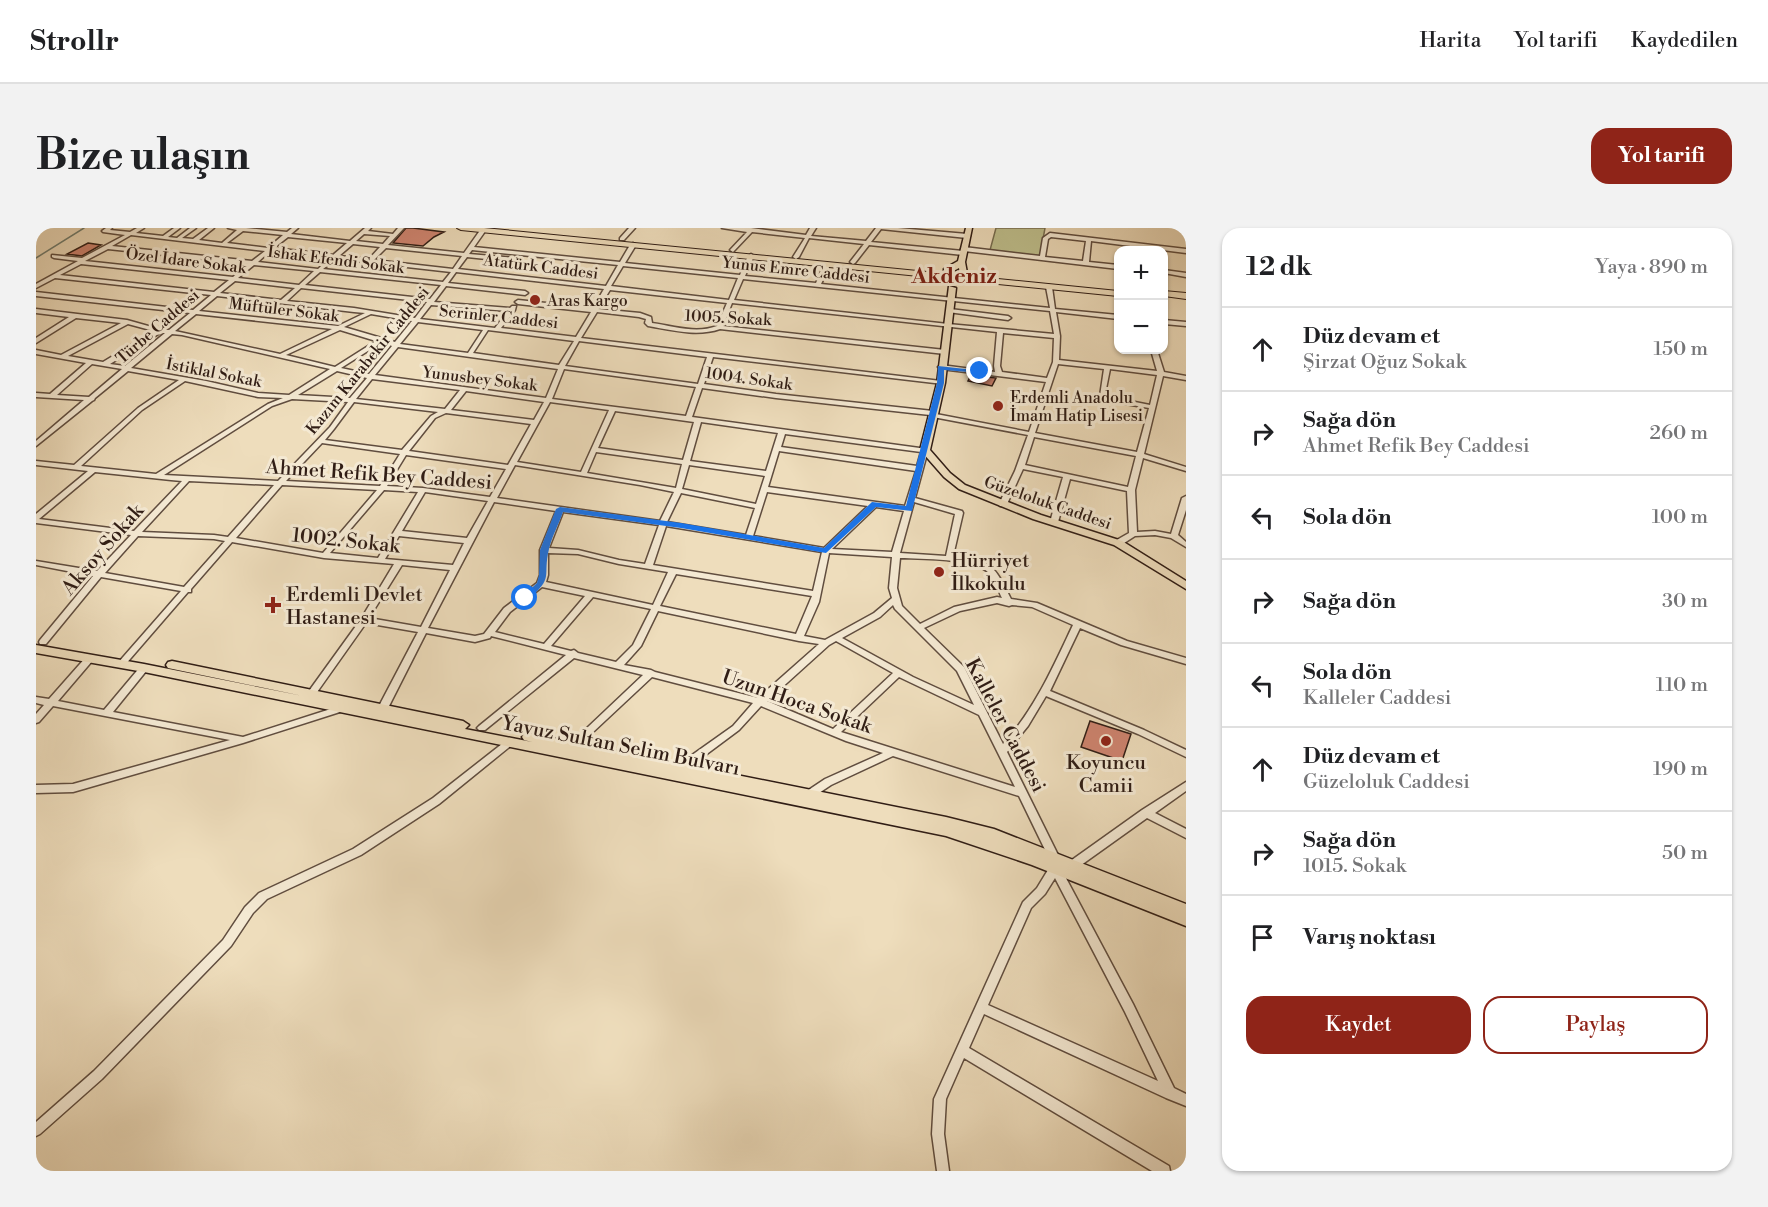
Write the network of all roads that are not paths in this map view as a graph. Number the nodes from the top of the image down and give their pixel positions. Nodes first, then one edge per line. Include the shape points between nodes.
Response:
1 (109, 228) edge
2 (141, 228) edge
3 (177, 228) edge
4 (193, 228) edge
5 (211, 228) edge
6 (231, 228) edge
7 (294, 228) edge
8 (401, 228) edge
9 (461, 228) edge
10 (511, 228) edge
11 (632, 228) edge
12 (725, 228) edge
13 (813, 228) edge
14 (881, 228) edge
15 (242, 229) edge
16 (752, 229) edge
17 (366, 230) edge
18 (483, 230) junction
19 (968, 232) edge
20 (130, 234) junction
21 (287, 234) junction
22 (392, 235) junction
23 (1056, 235) junction
24 (808, 237) junction
25 (163, 238) junction
26 (178, 239) junction
27 (622, 239) junction
28 (194, 241) junction
29 (1088, 241) junction
30 (351, 242) junction
31 (868, 243) junction
32 (223, 244) junction
33 (633, 245) junction
34 (382, 246) junction
35 (108, 247) junction
36 (268, 249) junction
37 (733, 250) junction
38 (963, 251) junction
39 (1186, 252) edge
40 (468, 253) junction
41 (521, 253) junction
42 (54, 256) dead end
43 (334, 256) junction
44 (751, 256) junction
45 (796, 257) junction
46 (1042, 257) junction
47 (516, 260) junction
48 (82, 261) junction
49 (370, 261) junction
50 (853, 262) junction
51 (961, 262) junction
52 (251, 263) junction
53 (1086, 263) junction
54 (624, 264) junction
55 (827, 265) junction
56 (1114, 266) edge
57 (455, 270) junction
58 (317, 272) junction
59 (1168, 273) edge
60 (945, 274) junction
61 (1186, 275) edge
62 (55, 276) junction
63 (505, 276) junction
64 (962, 276) junction
65 (741, 277) junction
66 (232, 279) junction
67 (535, 279) junction
68 (818, 284) junction
69 (444, 285) junction
70 (36, 286) edge
71 (300, 287) junction
72 (610, 287) junction
73 (1049, 287) junction
74 (952, 288) junction
75 (1114, 291) edge
76 (1114, 292) edge
77 (525, 293) junction
78 (36, 294) edge
79 (371, 295) junction
80 (213, 296) junction
81 (1168, 297) edge
82 (952, 299) junction
83 (1186, 299) edge
84 (730, 300) junction
85 (104, 302) junction
86 (282, 302) junction
87 (430, 302) junction
88 (518, 302) junction
89 (1007, 305) junction
90 (97, 307) dead end
91 (354, 310) junction
92 (512, 310) junction
93 (1053, 310) junction
94 (36, 311) edge
95 (194, 311) junction
96 (596, 311) junction
97 (950, 311) junction
98 (91, 312) dead end
99 (371, 312) junction
100 (74, 316) junction
101 (1114, 316) edge
102 (84, 317) junction
103 (1008, 318) junction
104 (417, 320) junction
105 (127, 322) junction
106 (1168, 322) edge
107 (1186, 324) edge
108 (948, 326) junction
109 (719, 327) junction
110 (340, 328) junction
111 (488, 328) junction
112 (497, 329) junction
113 (159, 331) junction
114 (1000, 331) junction
115 (1013, 332) junction
116 (170, 333) junction
117 (1057, 336) junction
118 (578, 338) junction
119 (36, 341) edge
120 (380, 341) junction
121 (397, 345) junction
122 (36, 352) edge
123 (945, 352) junction
124 (470, 354) junction
125 (711, 354) junction
126 (1155, 354) edge
127 (280, 356) junction
128 (62, 357) junction
129 (91, 362) junction
130 (1056, 362) junction
131 (105, 364) junction
132 (562, 366) junction
133 (941, 367) junction
134 (1107, 367) junction
135 (129, 368) junction
136 (334, 369) junction
137 (1161, 373) junction
138 (999, 374) junction
139 (372, 377) junction
140 (1186, 378) edge
141 (183, 380) junction
142 (1049, 380) junction
143 (940, 383) junction
144 (699, 385) junction
145 (464, 389) junction
146 (36, 394) edge
147 (52, 396) junction
148 (92, 399) junction
149 (287, 399) junction
150 (352, 400) junction
151 (548, 400) junction
152 (1152, 407) junction
153 (613, 408) junction
154 (448, 410) junction
155 (933, 414) junction
156 (688, 419) junction
157 (698, 420) junction
158 (535, 422) junction
159 (782, 432) junction
160 (1031, 436) junction
161 (321, 441) junction
162 (36, 444) edge
163 (777, 449) junction
164 (594, 450) junction
165 (925, 450) junction
166 (404, 453) junction
167 (1140, 455) junction
168 (686, 462) junction
169 (36, 463) edge
170 (512, 465) junction
171 (1020, 465) junction
172 (76, 467) junction
173 (920, 469) junction
174 (1186, 469) edge
175 (93, 470) junction
176 (583, 474) junction
177 (769, 474) junction
178 (158, 476) junction
179 (1067, 477) junction
180 (187, 479) junction
181 (281, 482) junction
182 (383, 487) junction
183 (764, 489) junction
184 (423, 490) junction
185 (1131, 490) junction
186 (678, 492) junction
187 (494, 498) junction
188 (1186, 498) edge
189 (874, 504) junction
190 (910, 504) junction
191 (1003, 504) junction
192 (759, 507) junction
193 (560, 509) junction
194 (36, 519) edge
195 (1054, 522) junction
196 (663, 523) junction
197 (397, 533) junction
198 (138, 534) junction
199 (1133, 534) junction
200 (1174, 537) junction
201 (749, 538) junction
202 (1186, 538) edge
203 (233, 540) junction
204 (469, 541) junction
205 (1118, 543) junction
206 (1186, 545) edge
207 (544, 550) junction
208 (826, 550) junction
209 (896, 553) junction
210 (324, 556) junction
211 (949, 558) junction
212 (380, 561) junction
213 (36, 563) edge
214 (399, 563) junction
215 (648, 567) junction
216 (456, 568) junction
217 (673, 571) junction
218 (99, 574) junction
219 (541, 584) junction
220 (1186, 586) edge
221 (188, 590) junction
222 (816, 594) junction
223 (590, 595) junction
224 (896, 599) junction
225 (1009, 603) junction
226 (654, 609) junction
227 (364, 620) junction
228 (1077, 625) junction
229 (920, 627) junction
230 (424, 629) junction
231 (489, 633) junction
232 (799, 638) junction
233 (836, 638) junction
234 (826, 643) junction
235 (38, 644) edge
236 (546, 646) junction
237 (574, 653) junction
238 (90, 658) junction
239 (124, 660) junction
240 (1186, 661) edge
241 (619, 665) junction
242 (144, 668) junction
243 (651, 673) junction
244 (898, 673) junction
245 (1044, 692) junction
246 (312, 693) junction
247 (36, 700) edge
248 (760, 702) junction
249 (52, 703) junction
250 (383, 708) junction
251 (340, 709) junction
252 (107, 713) junction
253 (983, 713) junction
254 (36, 720) edge
255 (482, 728) junction
256 (834, 733) junction
257 (243, 740) junction
258 (510, 742) junction
259 (573, 746) junction
260 (1001, 752) junction
261 (892, 753) junction
262 (1186, 754) edge
263 (681, 768) junction
264 (1186, 786) edge
265 (36, 789) edge
266 (1021, 793) junction
267 (810, 794) junction
268 (1146, 813) junction
269 (1186, 834) edge
270 (1054, 862) junction
271 (1073, 865) junction
272 (1186, 910) edge
273 (1186, 920) edge
274 (981, 1008) junction
275 (962, 1050) junction
276 (1170, 1094) junction
277 (1186, 1100) edge
278 (36, 1130) edge
279 (943, 1171) edge
280 (1164, 1171) edge

1 - 20 street, Atatürk Caddesi via 105,231
2 - 20 street
3 - 25 street
4 - 26 street
5 - 28 street
6 - 15 street
7 - 21 street, Türbe Caddesi
8 - 22 street
9 - 18 highway
10 - 27 highway
11 - 27 street
12 - 16 street
13 - 24 street
14 - 19 street
14 - 31 street
15 - 21 street
15 - 32 street
16 - 24 street
16 - 37 street
17 - 22 street
17 - 30 street
18 - 33 highway
18 - 40 street, Kazım Karabekir Caddesi
19 - 38 main road
20 - 25 street, Atatürk Caddesi
20 - 35 street
21 - 30 street
21 - 36 street, Türbe Caddesi
22 - 34 street
23 - 29 street
23 - 39 street
23 - 46 street via 1046,238
24 - 31 street
24 - 45 street
25 - 26 street, Atatürk Caddesi
26 - 28 street, Atatürk Caddesi
27 - 37 highway
28 - 32 street, Atatürk Caddesi
29 - 39 street
29 - 53 street
30 - 34 street
30 - 43 street
31 - 38 street
31 - 50 street
32 - 36 street, Atatürk Caddesi
33 - 44 highway
33 - 54 street
34 - 40 street
34 - 49 street
35 - 48 street
35 - 52 street, İshak Efendi Sokak
36 - 43 street, Atatürk Caddesi
36 - 52 street, Türbe Caddesi
37 - 45 highway
38 - 46 street
38 - 51 main road
40 - 41 street, Yunus Emre Caddesi
40 - 47 street
40 - 57 street, Kazım Karabekir Caddesi
41 - 47 street
41 - 54 street, Yunus Emre Caddesi
42 - 48 street, Özel İdare Sokak
43 - 49 street, Atatürk Caddesi
43 - 58 street
44 - 55 highway
44 - 65 street
45 - 50 highway
46 - 53 street
47 - 63 street
48 - 62 street
48 - 66 street, Özel İdare Sokak
49 - 57 street, Atatürk Caddesi
50 - 60 highway
51 - 60 main road
51 - 64 main road
52 - 58 street, İshak Efendi Sokak
52 - 66 street, Türbe Caddesi
53 - 56 street
54 - 65 street, Yunus Emre Caddesi
54 - 72 street
55 - 60 highway
55 - 68 street
57 - 63 street, Atatürk Caddesi
57 - 69 street, Kazım Karabekir Caddesi
58 - 69 street, İshak Efendi Sokak
58 - 71 street
59 - 61 street
60 - 64 highway
60 - 74 main road
62 - 70 street
62 - 80 street, Serinler Caddesi
63 - 67 street, Atatürk Caddesi
64 - 73 highway
64 - 74 main road
64 - 75 highway
65 - 68 street, Yunus Emre Caddesi
65 - 84 street
66 - 71 street, Özel İdare Sokak
66 - 80 street, Türbe Caddesi
67 - 72 street, Atatürk Caddesi
67 - 77 street
68 - 82 street, Yunus Emre Caddesi
69 - 77 street, İshak Efendi Sokak
69 - 87 street, Kazım Karabekir Caddesi
71 - 79 street, Özel İdare Sokak
71 - 86 street
72 - 84 street, Atatürk Caddesi
72 - 96 street
73 - 76 highway
73 - 93 street
74 - 82 main road
77 - 88 street
78 - 85 street, Müftüler Sokak
79 - 87 street, Özel İdare Sokak
79 - 91 street
80 - 86 street, Serinler Caddesi
80 - 95 street, Türbe Caddesi
81 - 83 highway
82 - 89 street, Yunus Emre Caddesi
82 - 97 main road
84 - 108 street, Atatürk Caddesi
84 - 109 street
85 - 90 street
85 - 95 street, Müftüler Sokak
86 - 91 street, Serinler Caddesi
87 - 92 street, Özel İdare Sokak
87 - 104 street, Kazım Karabekir Caddesi
88 - 92 street
88 - 96 street, 1005. Sokak
89 - 93 street, Yunus Emre Caddesi
89 - 103 street
91 - 99 street, Serinler Caddesi
92 - 112 street
93 - 101 street, Yunus Emre Caddesi
93 - 117 street
94 - 100 street, Yunusbey Sokak
95 - 110 street, Müftüler Sokak
95 - 116 street, Türbe Caddesi
96 - 109 street, 1005. Sokak via 640,315 648,318 650,325 702,332
96 - 118 street
97 - 103 street
97 - 108 main road
98 - 102 street
99 - 104 street, Serinler Caddesi
99 - 110 street
100 - 102 street, Yunusbey Sokak
100 - 119 street
102 - 105 street, Yunusbey Sokak
103 - 115 street
104 - 111 street, Serinler Caddesi
104 - 121 street, Kazım Karabekir Caddesi
105 - 113 street, Yunusbey Sokak
105 - 128 street
106 - 107 street
108 - 114 street, Atatürk Caddesi
108 - 123 main road
109 - 123 street, 1005. Sokak
110 - 120 street, Müftüler Sokak
110 - 127 street
111 - 112 street, Serinler Caddesi
111 - 124 street
112 - 118 street, Serinler Caddesi
113 - 116 street, Yunusbey Sokak
113 - 131 street
114 - 115 street, Atatürk Caddesi
114 - 138 street
115 - 117 street, Atatürk Caddesi
116 - 127 street, Yunusbey Sokak
116 - 135 street, Türbe Caddesi
117 - 130 street
118 - 125 street, Serinler Caddesi
118 - 132 street
120 - 121 street, Müftüler Sokak
120 - 136 street
121 - 124 street, Müftüler Sokak
121 - 139 street, Kazım Karabekir Caddesi
122 - 128 street, İstiklal Sokak
123 - 133 main road
124 - 132 street, Müftüler Sokak
125 - 143 street, Serinler Caddesi
125 - 144 street
126 - 137 street
127 - 136 street, Yunusbey Sokak
128 - 129 street, İstiklal Sokak
129 - 131 street, İstiklal Sokak
129 - 147 street
130 - 134 street
130 - 142 street
131 - 135 street, İstiklal Sokak
132 - 144 street, 1004. Sokak
132 - 151 street
133 - 138 street
133 - 143 main road
134 - 137 street
134 - 152 street via 1102,395
135 - 141 street, İstiklal Sokak
135 - 148 street, Türbe Caddesi
136 - 139 street, Yunusbey Sokak
136 - 149 street
137 - 140 street
137 - 152 street
138 - 142 street
139 - 145 street, Yunusbey Sokak
139 - 150 street, Kazım Karabekir Caddesi
141 - 149 street, İstiklal Sokak
141 - 172 street via 128,419
142 - 160 street
143 - 155 main road
144 - 155 street, 1004. Sokak
144 - 156 street
145 - 151 street, Yunusbey Sokak
145 - 154 street
146 - 147 street
147 - 148 street
148 - 162 street, Türbe Caddesi
149 - 150 street, İstiklal Sokak
149 - 178 street via 270,405
150 - 154 street, İstiklal Sokak
150 - 161 street, Kazım Karabekir Caddesi
151 - 153 street, Yunusbey Sokak
151 - 158 street
152 - 167 street
153 - 156 street, Yunusbey Sokak
153 - 164 street
154 - 158 street, İstiklal Sokak
154 - 166 street via 433,417
155 - 160 street, 1004. Sokak
155 - 165 main road
156 - 157 street, Yunusbey Sokak
157 - 159 street, Yunusbey Sokak
157 - 168 street
158 - 170 street
159 - 163 street
159 - 165 street, Yunusbey Sokak
160 - 167 street, 1004. Sokak
160 - 171 street
161 - 166 street
161 - 181 street, Kazım Karabekir Caddesi
163 - 173 street
163 - 177 street
164 - 168 street
164 - 176 street
165 - 173 street
165 - 191 main road, Güzeloluk Caddesi via 962,486
166 - 170 street
166 - 182 street
167 - 174 street, 1004. Sokak
167 - 185 street
168 - 177 street
168 - 186 street
169 - 172 street, Ahmet Refik Bey Caddesi
170 - 176 street
170 - 187 street
171 - 179 street
171 - 191 street
172 - 175 street, Ahmet Refik Bey Caddesi
173 - 190 street
175 - 178 street, Ahmet Refik Bey Caddesi
175 - 194 street
176 - 186 street
177 - 183 street
178 - 180 street, Ahmet Refik Bey Caddesi
179 - 185 street
179 - 195 street
180 - 181 street, Ahmet Refik Bey Caddesi
180 - 198 street, Aksoy Sokak
181 - 182 street, Ahmet Refik Bey Caddesi
181 - 203 street, Kazım Karabekir Caddesi
182 - 184 street, Ahmet Refik Bey Caddesi
182 - 210 street
183 - 189 street
183 - 192 street
184 - 187 street, Ahmet Refik Bey Caddesi
184 - 197 street
185 - 199 street
186 - 192 street
186 - 196 street
187 - 193 street, Ahmet Refik Bey Caddesi
187 - 204 street
188 - 200 street
189 - 190 street
189 - 208 street
190 - 209 street
190 - 211 street via 959,513
191 - 195 main road, Güzeloluk Caddesi
192 - 201 street
193 - 196 street, Ahmet Refik Bey Caddesi
193 - 207 street
194 - 198 street, 1002. Sokak
195 - 205 main road, Güzeloluk Caddesi
196 - 201 street, Ahmet Refik Bey Caddesi
196 - 215 street
197 - 204 street
197 - 212 street
198 - 203 street, 1002. Sokak
198 - 218 street, Aksoy Sokak
199 - 200 street
199 - 205 street
200 - 202 street
200 - 206 street
201 - 208 street, Ahmet Refik Bey Caddesi
203 - 210 street, 1002. Sokak
203 - 221 street, Kazım Karabekir Caddesi
204 - 216 street
205 - 220 main road, Güzeloluk Caddesi
207 - 215 street via 578,552
207 - 219 street
208 - 209 street, Ahmet Refik Bey Caddesi
208 - 222 street
209 - 211 street, Ahmet Refik Bey Caddesi
209 - 224 street
210 - 212 street, 1002. Sokak
211 - 225 street, Ahmet Refik Bey Caddesi via 983,564 993,573
212 - 214 street, 1002. Sokak
213 - 218 street
214 - 216 street, 1002. Sokak
214 - 227 street
215 - 217 street
216 - 230 street
217 - 222 street
217 - 226 street
218 - 221 street
218 - 235 street, Aksoy Sokak
219 - 223 street
219 - 231 street via 507,610
221 - 239 street, Kazım Karabekir Caddesi
222 - 232 street
223 - 226 street
223 - 236 street
224 - 229 street, Kalleler Caddesi via 898,607
224 - 233 street via 877,615
225 - 228 street via 1034,605
225 - 229 street via 997,600 957,609
226 - 232 street
226 - 241 street via 636,646
227 - 230 street, Uzun Hoca Sokak
227 - 246 street
228 - 240 street
228 - 245 street
229 - 253 street, Kalleler Caddesi via 961,669
230 - 231 street, Uzun Hoca Sokak via 475,639
230 - 250 street
231 - 236 street, Uzun Hoca Sokak
232 - 234 street
233 - 234 street
233 - 244 street
234 - 248 street
235 - 238 main road, Yavuz Sultan Selim Bulvarı
235 - 239 main road, Yavuz Sultan Selim Bulvarı
236 - 237 street, Uzun Hoca Sokak
237 - 241 street, Uzun Hoca Sokak
237 - 255 street
238 - 239 main road, Yavuz Sultan Selim Bulvarı
238 - 249 street
239 - 242 main road, Yavuz Sultan Selim Bulvarı
239 - 246 main road, Yavuz Sultan Selim Bulvarı
241 - 243 street, Uzun Hoca Sokak
242 - 251 main road, Yavuz Sultan Selim Bulvarı
242 - 252 street
243 - 248 street, Uzun Hoca Sokak
243 - 259 street
244 - 253 street
244 - 256 street
245 - 260 street via 1020,732
245 - 262 street
246 - 250 main road, Yavuz Sultan Selim Bulvarı
247 - 249 street
248 - 256 street, Uzun Hoca Sokak
248 - 263 street via 736,728
249 - 252 street
249 - 254 street
250 - 255 main road, Yavuz Sultan Selim Bulvarı
251 - 257 street
251 - 258 main road, Yavuz Sultan Selim Bulvarı
252 - 257 street
253 - 260 street, Kalleler Caddesi
255 - 259 main road, Yavuz Sultan Selim Bulvarı
256 - 261 street, Uzun Hoca Sokak
257 - 265 street via 73,788
258 - 270 main road, Yavuz Sultan Selim Bulvarı via 946,831
258 - 278 street via 436,801 357,852 263,896 227,943 98,1075
259 - 263 main road, Yavuz Sultan Selim Bulvarı
260 - 266 street, Kalleler Caddesi
261 - 266 street, Uzun Hoca Sokak
261 - 267 street
263 - 267 main road, Yavuz Sultan Selim Bulvarı
264 - 268 street
266 - 270 street, Kalleler Caddesi
267 - 270 main road, Yavuz Sultan Selim Bulvarı via 989,833
268 - 269 street
268 - 271 street
270 - 271 main road, Yavuz Sultan Selim Bulvarı
270 - 273 main road, Yavuz Sultan Selim Bulvarı
270 - 274 street via 1041,891 1028,905
270 - 276 street, Kalleler Caddesi
271 - 272 main road, Yavuz Sultan Selim Bulvarı
274 - 275 street
274 - 276 street
275 - 279 street via 940,1099 938,1134
275 - 280 street
276 - 277 street

